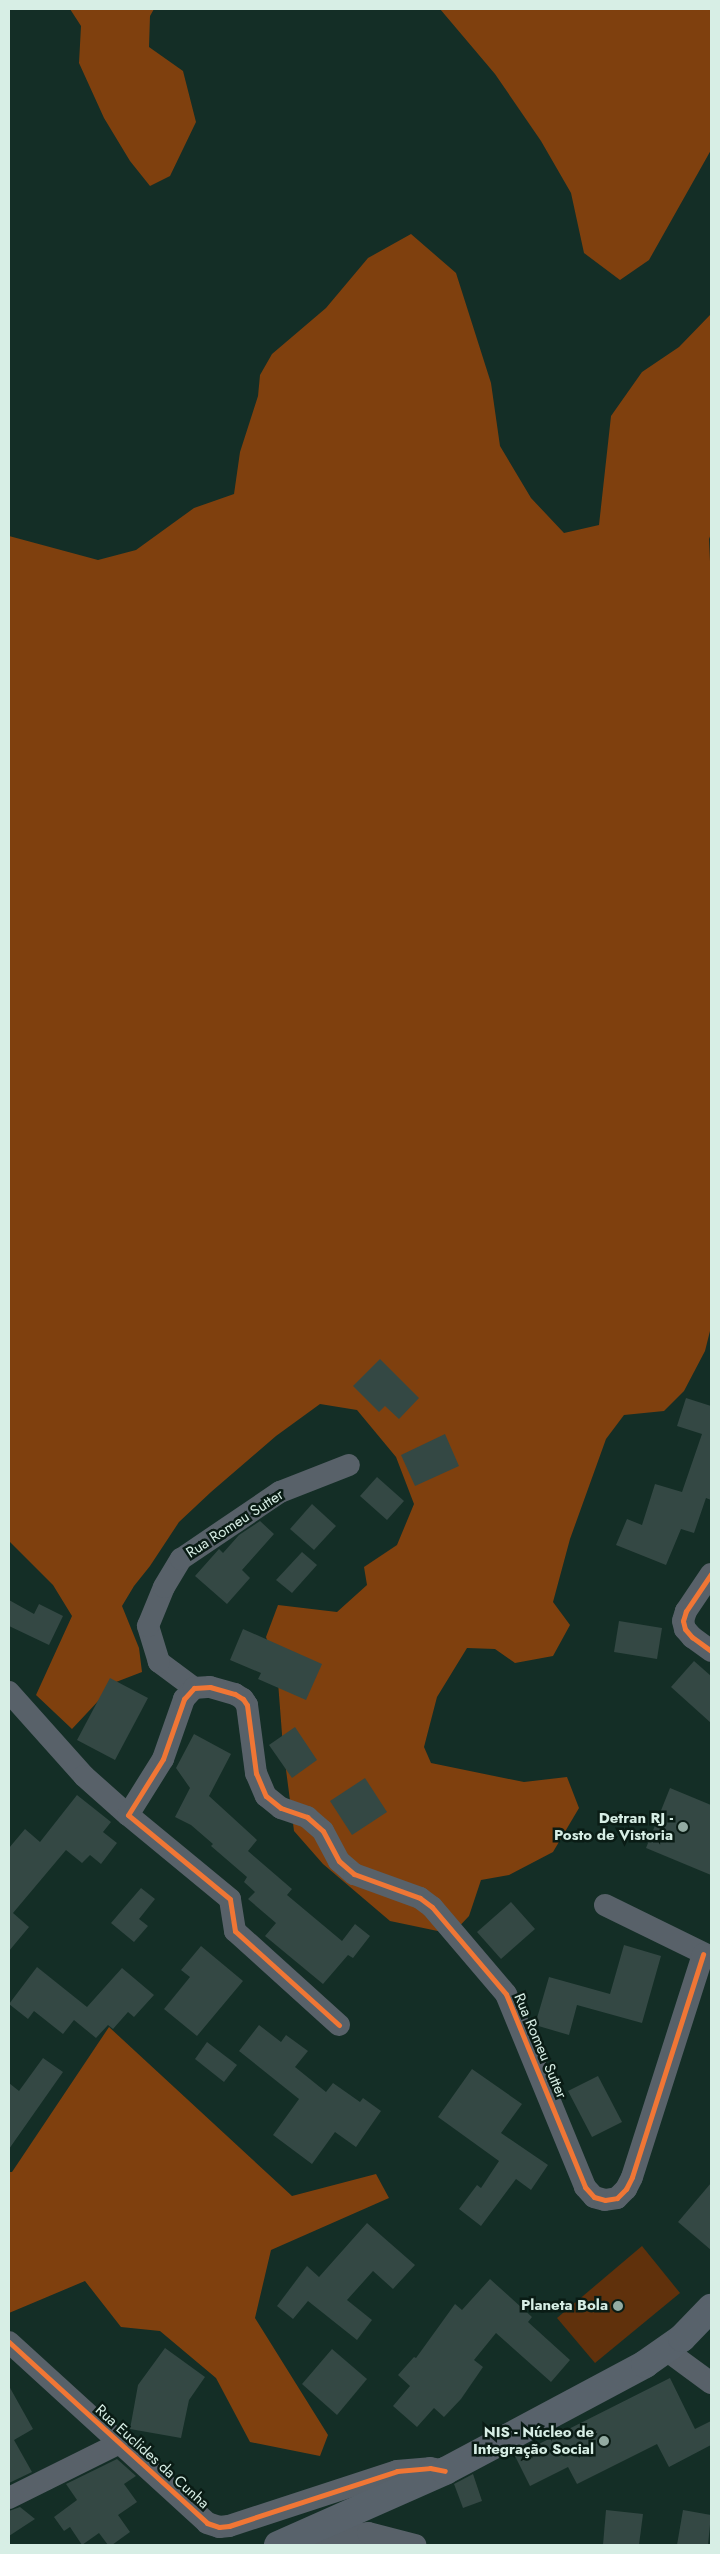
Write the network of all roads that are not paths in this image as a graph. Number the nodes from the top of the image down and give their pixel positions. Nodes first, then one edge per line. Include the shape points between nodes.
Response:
1 (349, 1465) dead end
2 (711, 1574) edge
3 (711, 1651) edge
4 (194, 1688) junction
5 (9, 1692) edge
6 (128, 1815) junction
7 (605, 1905) dead end
8 (707, 1956) edge
9 (339, 2025) dead end
10 (711, 2308) edge
11 (9, 2342) edge
12 (666, 2350) junction
13 (711, 2383) edge
14 (118, 2444) junction
15 (446, 2471) junction
16 (9, 2498) edge
17 (308, 2532) junction
18 (278, 2545) edge
19 (415, 2545) edge

1 - 4 street, Rua Romeu Sutter via 280,1492 181,1559 164,1587 148,1626 160,1662
2 - 3 street via 686,1611 683,1621 692,1637
4 - 6 street via 184,1699 163,1759
4 - 8 street, Rua Romeu Sutter via 218,1689 243,1699 247,1705 256,1773 266,1796 281,1808 307,1817 322,1831 340,1862 354,1874 420,1898 506,1994 584,2187 594,2197 604,2200 617,2198 632,2178
5 - 6 street via 84,1776
6 - 9 street via 230,1899 235,1931
7 - 8 street
10 - 12 main road
11 - 14 street, Rua Euclides da Cunha
12 - 13 street
12 - 15 main road
14 - 15 street, Rua Euclides da Cunha via 207,2523 219,2527 397,2471 422,2468
14 - 16 street
15 - 17 main road
17 - 18 main road
17 - 19 street via 331,2537 368,2533

